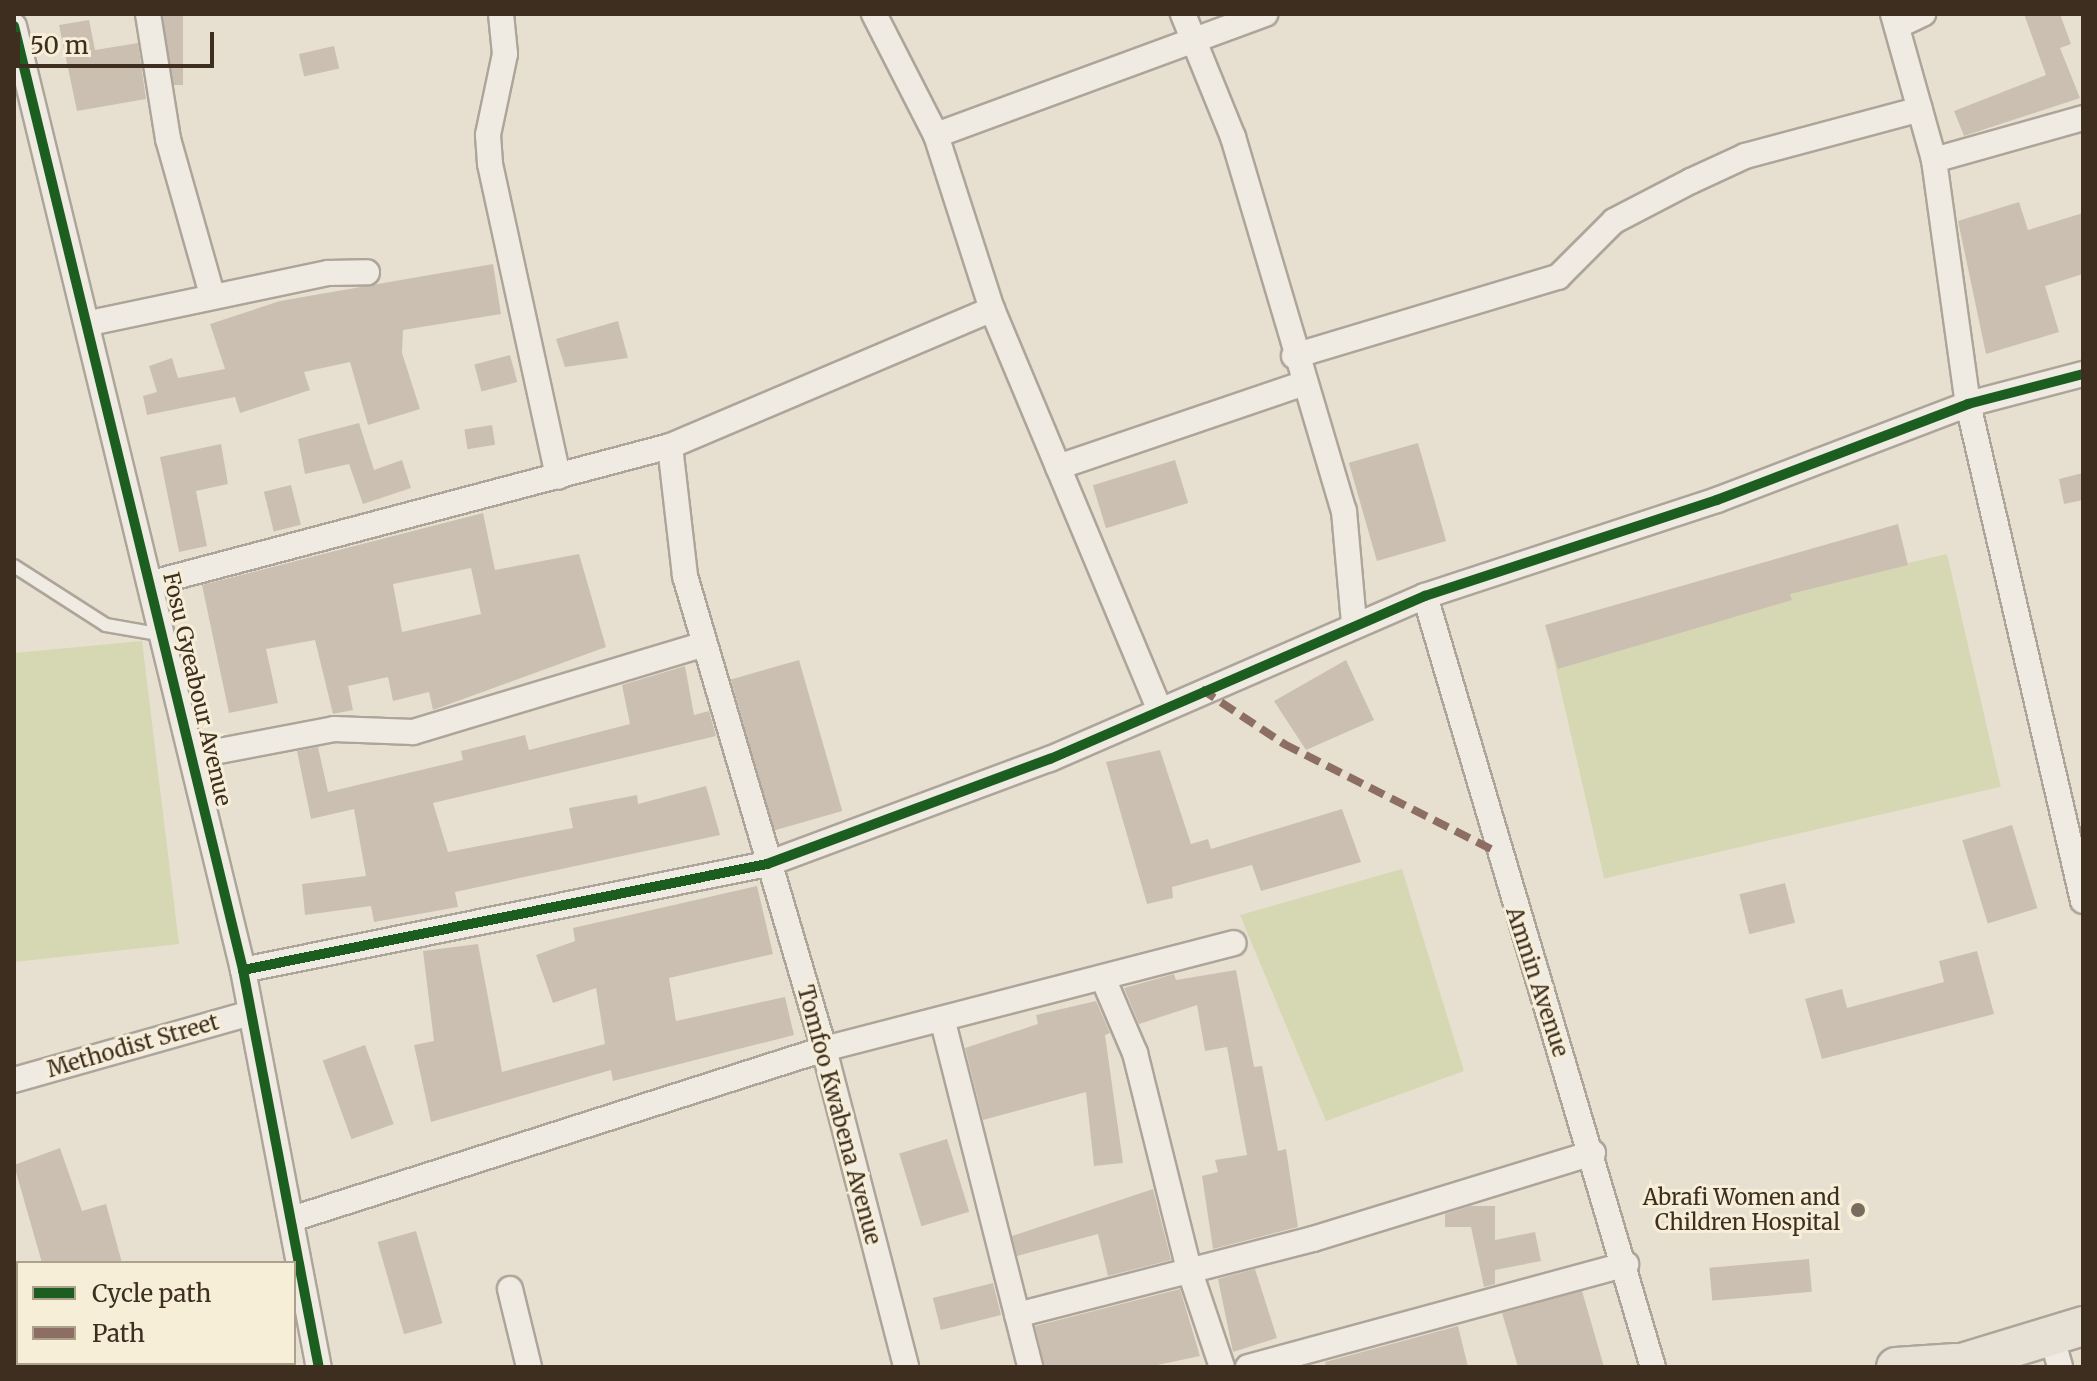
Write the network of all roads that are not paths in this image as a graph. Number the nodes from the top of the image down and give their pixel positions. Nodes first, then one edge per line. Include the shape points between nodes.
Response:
1 (148, 14) edge
2 (501, 14) edge
3 (874, 14) edge
4 (1183, 14) edge
5 (1265, 14) edge
6 (1923, 14) edge
7 (1895, 20) edge
8 (14, 26) edge
9 (1192, 42) junction
10 (18, 53) edge
11 (1920, 109) junction
12 (2083, 118) edge
13 (936, 135) junction
14 (1934, 160) junction
15 (367, 272) dead end
16 (212, 295) junction
17 (992, 309) junction
18 (90, 323) junction
19 (1294, 356) junction
20 (2083, 374) edge
21 (1302, 384) junction
22 (1968, 404) junction
23 (670, 446) junction
24 (1058, 467) junction
25 (558, 477) junction
26 (14, 566) edge
27 (152, 583) junction
28 (1425, 596) junction
29 (1354, 624) junction
30 (164, 635) junction
31 (704, 644) junction
32 (1158, 706) junction
33 (193, 756) junction
34 (767, 864) junction
35 (2083, 901) edge
36 (1233, 943) dead end
37 (243, 970) junction
38 (1103, 978) junction
39 (251, 1013) junction
40 (943, 1022) junction
41 (824, 1049) junction
42 (14, 1080) edge
43 (1593, 1153) junction
44 (292, 1219) junction
45 (1626, 1264) junction
46 (1189, 1269) junction
47 (510, 1289) dead end
48 (1017, 1315) junction
49 (2065, 1343) edge
50 (1953, 1365) edge
51 (319, 1367) edge
52 (529, 1367) edge
53 (906, 1367) edge
54 (1030, 1367) edge
55 (1222, 1367) edge
56 (1248, 1367) edge
57 (1653, 1367) edge
58 (1896, 1367) edge

1 - 16 street via 168,139
2 - 25 street via 505,54 488,135 490,164
3 - 13 street
4 - 9 street
5 - 9 street
6 - 7 street
7 - 11 street
8 - 10 street, Fosu Gyeabour Avenue
9 - 13 street
9 - 19 street via 1233,137
10 - 18 street, Fosu Gyeabour Avenue
11 - 14 street
11 - 19 street via 1745,156 1691,181 1614,221 1558,277
12 - 14 street
13 - 17 street
14 - 22 street
15 - 16 street
16 - 18 street
17 - 23 street
17 - 24 street
18 - 27 street, Fosu Gyeabour Avenue
19 - 21 street
20 - 22 street
21 - 24 street
21 - 29 street via 1344,511
22 - 28 street via 1717,500
22 - 35 street
23 - 25 street
23 - 31 street, Tomfoo Kwabena Avenue via 685,576
24 - 32 street
25 - 27 street
26 - 30 lane via 106,625
27 - 30 street, Fosu Gyeabour Avenue
28 - 29 street
28 - 43 street, Amnin Avenue via 1495,851
29 - 32 street
30 - 33 street, Fosu Gyeabour Avenue
31 - 33 street via 413,732 334,729
31 - 34 street, Tomfoo Kwabena Avenue
32 - 34 street via 1050,759
33 - 37 street, Fosu Gyeabour Avenue
34 - 37 street
34 - 41 street, Tomfoo Kwabena Avenue
36 - 38 street
37 - 39 street, Fosu Gyeabour Avenue
38 - 40 street
38 - 46 street via 1135,1053
39 - 42 street, Methodist Street
39 - 44 street, Fosu Gyeabour Avenue
40 - 41 street
40 - 48 street
41 - 44 street
41 - 53 street, Tomfoo Kwabena Avenue
43 - 45 street, Amnin Avenue
43 - 46 street
44 - 51 street, Fosu Gyeabour Avenue
45 - 56 street
45 - 57 street, Amnin Avenue
46 - 48 street
46 - 55 street
47 - 52 street
48 - 54 street
49 - 50 main road
50 - 58 main road

